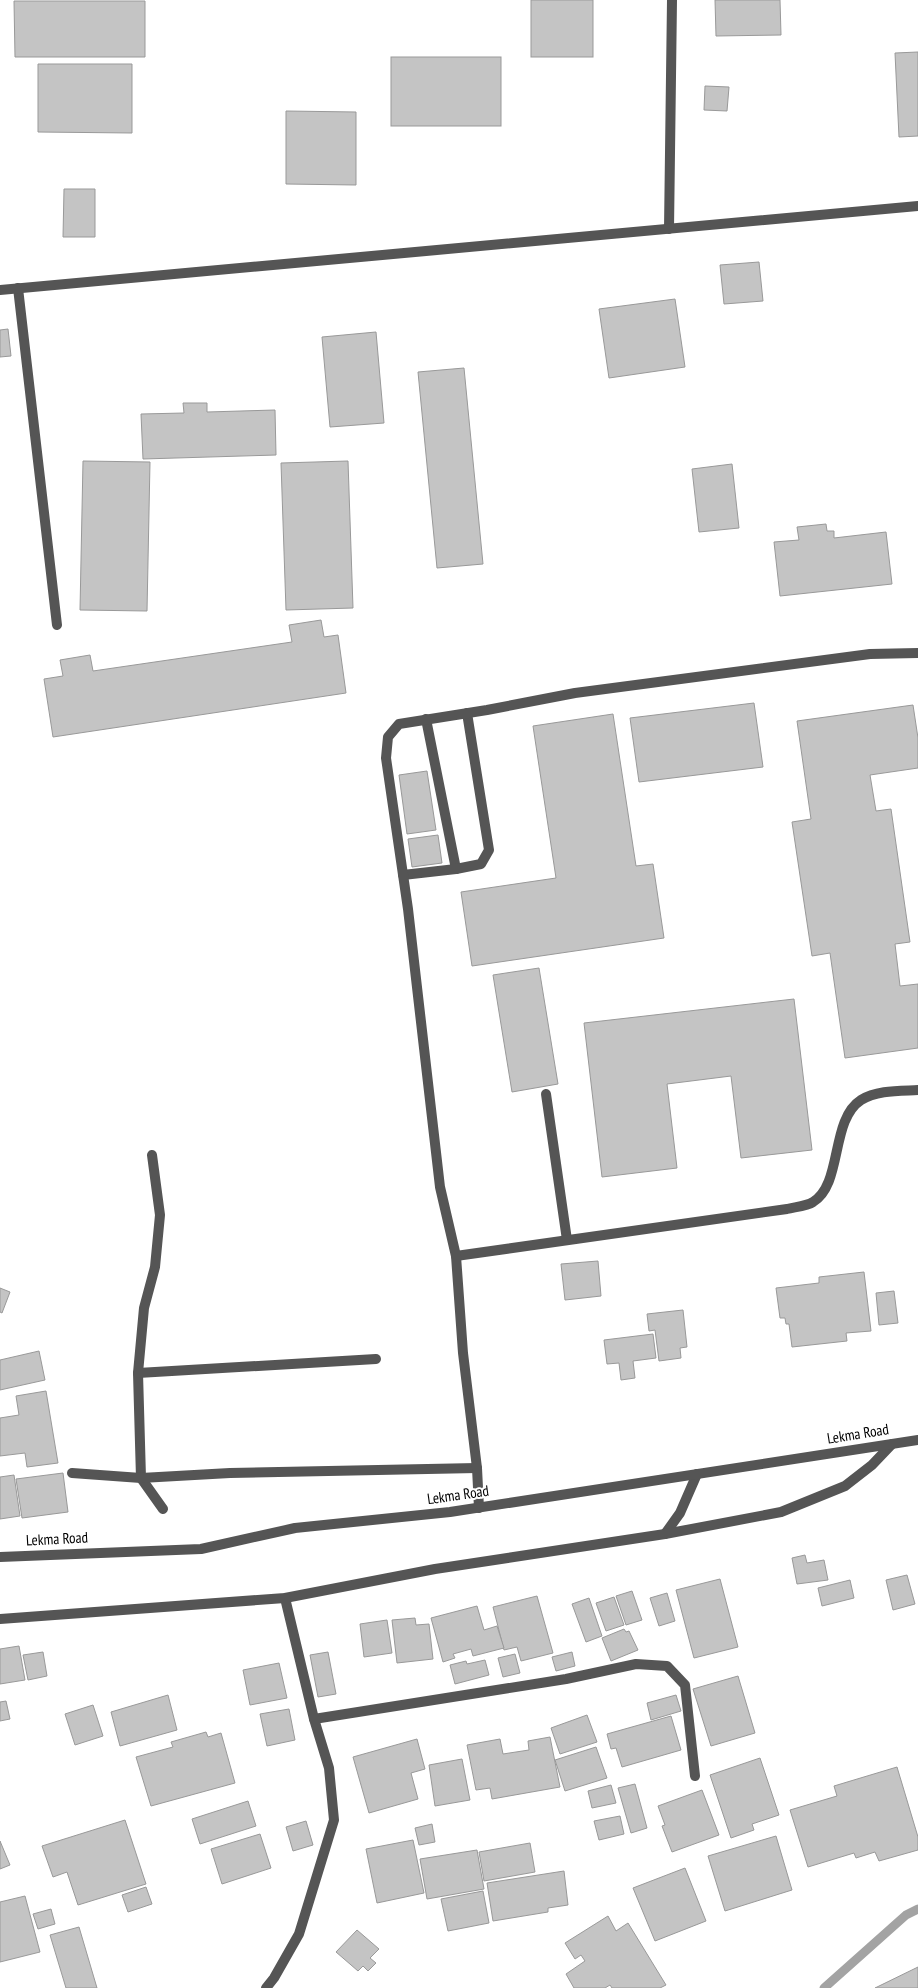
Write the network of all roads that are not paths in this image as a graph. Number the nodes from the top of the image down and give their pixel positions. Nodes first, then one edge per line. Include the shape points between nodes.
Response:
1 (672, 0) edge
2 (918, 206) edge
3 (668, 229) junction
4 (18, 288) junction
5 (0, 290) edge
6 (57, 625) dead end
7 (918, 654) edge
8 (467, 713) junction
9 (426, 719) junction
10 (456, 869) junction
11 (403, 876) junction
12 (918, 1090) edge
13 (546, 1094) dead end
14 (152, 1156) dead end
15 (567, 1240) junction
16 (456, 1256) junction
17 (376, 1359) dead end
18 (138, 1373) junction
19 (918, 1440) edge
20 (892, 1444) junction
21 (477, 1468) junction
22 (72, 1473) dead end
23 (697, 1474) junction
24 (141, 1478) junction
25 (479, 1508) junction
26 (162, 1509) dead end
27 (665, 1534) junction
28 (0, 1557) edge
29 (285, 1598) junction
30 (0, 1619) edge
31 (314, 1719) junction
32 (695, 1776) dead end
33 (266, 1988) edge

1 - 3 street
2 - 3 street
3 - 4 street
4 - 5 street
4 - 6 street
7 - 8 street via 870,654 733,671 575,693
8 - 9 street
8 - 10 street via 488,850 481,864
9 - 10 street
9 - 11 street via 399,724 388,737 386,758
10 - 11 street
11 - 16 street via 440,1187
12 - 15 street via 878,1093 862,1100 850,1111 842,1126 836,1160 824,1193 813,1203
13 - 15 street
14 - 18 street via 160,1215 154,1267 144,1308
15 - 16 street
16 - 21 street
17 - 18 street
18 - 24 street
19 - 20 street, Lekma Road
20 - 23 street, Lekma Road
20 - 27 street via 845,1486 781,1512
21 - 24 street via 230,1472
21 - 25 street
22 - 24 street
23 - 25 street, Lekma Road
23 - 27 street via 680,1514
24 - 26 street
25 - 28 street, Lekma Road via 295,1528 201,1549
27 - 29 street via 435,1569
29 - 30 street
29 - 31 street
31 - 32 street via 566,1679 636,1664 667,1666 685,1685
31 - 33 street via 329,1768 334,1820 299,1934

